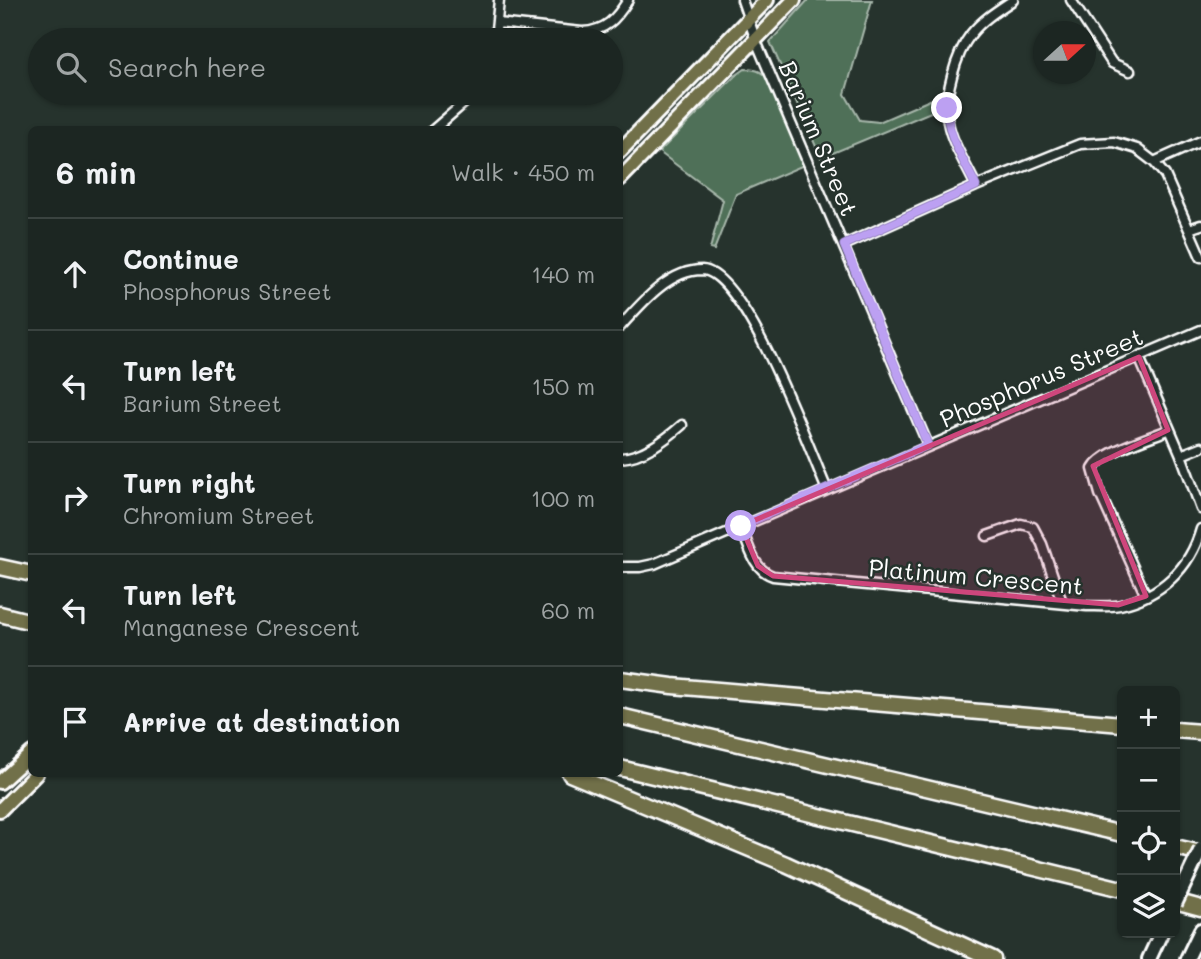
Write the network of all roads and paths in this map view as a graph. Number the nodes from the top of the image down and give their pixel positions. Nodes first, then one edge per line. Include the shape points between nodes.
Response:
1 (499, 0) edge
2 (628, 0) edge
3 (742, 0) edge
4 (767, 0) edge
5 (794, 0) edge
6 (1013, 0) edge
7 (1071, 0) edge
8 (749, 16) junction
9 (498, 23) junction
10 (497, 28) edge
11 (545, 28) edge
12 (600, 28) edge
13 (757, 41) junction
14 (1129, 71) dead end
15 (462, 105) edge
16 (438, 126) edge
17 (1201, 141) edge
18 (623, 148) edge
19 (1154, 162) junction
20 (623, 176) edge
21 (976, 186) junction
22 (1201, 225) edge
23 (1189, 229) junction
24 (844, 245) junction
25 (1201, 257) edge
26 (623, 324) edge
27 (1201, 330) edge
28 (1139, 357) junction
29 (682, 425) dead end
30 (1168, 430) junction
31 (928, 445) junction
32 (1201, 447) edge
33 (1181, 455) junction
34 (623, 457) edge
35 (827, 489) junction
36 (1201, 509) edge
37 (741, 526) junction
38 (1201, 529) edge
39 (987, 536) dead end
40 (623, 566) edge
41 (0, 567) edge
42 (28, 574) edge
43 (1146, 596) junction
44 (1062, 603) junction
45 (0, 614) edge
46 (28, 621) edge
47 (623, 679) edge
48 (623, 717) edge
49 (1117, 724) edge
50 (28, 757) edge
51 (623, 769) edge
52 (33, 777) edge
53 (577, 777) edge
54 (0, 782) edge
55 (0, 810) edge
56 (1117, 833) edge
57 (1180, 847) edge
58 (1201, 851) edge
59 (1117, 888) edge
60 (1180, 893) edge
61 (1180, 904) edge
62 (1201, 908) edge
63 (1201, 930) edge
64 (1159, 938) edge
65 (993, 959) edge
66 (1149, 959) edge
67 (1187, 959) edge

1 - 9 street
2 - 12 street via 616,19
3 - 8 street, Barium Street
4 - 8 main road
5 - 13 main road
6 - 21 street via 970,36 947,95 951,134
7 - 14 street via 1112,63
8 - 13 street, Barium Street
8 - 18 main road
9 - 10 street
9 - 11 street
13 - 20 main road
13 - 24 street, Barium Street
15 - 16 street
17 - 19 street
19 - 21 street via 1137,149 1114,142 1080,144
19 - 23 street via 1165,174
21 - 24 street
22 - 23 street
23 - 25 street
24 - 31 street, Barium Street
26 - 35 street via 650,295 688,272 702,270 717,276 743,305 765,347
27 - 28 street, Phosphorus Street
28 - 30 street
28 - 31 street, Phosphorus Street
29 - 34 street via 657,444
30 - 33 street
30 - 43 street via 1106,456 1093,469
31 - 35 street, Phosphorus Street
32 - 33 street
33 - 36 street
35 - 37 street, Phosphorus Street
37 - 40 street, Phosphorus Street via 654,564
37 - 44 street, Platinum Crescent via 758,566 774,576
38 - 43 street, Platinum Crescent via 1176,576
39 - 44 street via 1021,524 1033,527
41 - 42 highway
43 - 44 street, Platinum Crescent via 1118,606
45 - 46 highway
47 - 49 highway
48 - 56 highway
50 - 54 main road
51 - 59 highway
52 - 55 main road
53 - 65 highway via 786,864
57 - 58 highway
58 - 60 main road, bridge
61 - 62 highway
63 - 67 main road
64 - 66 main road

